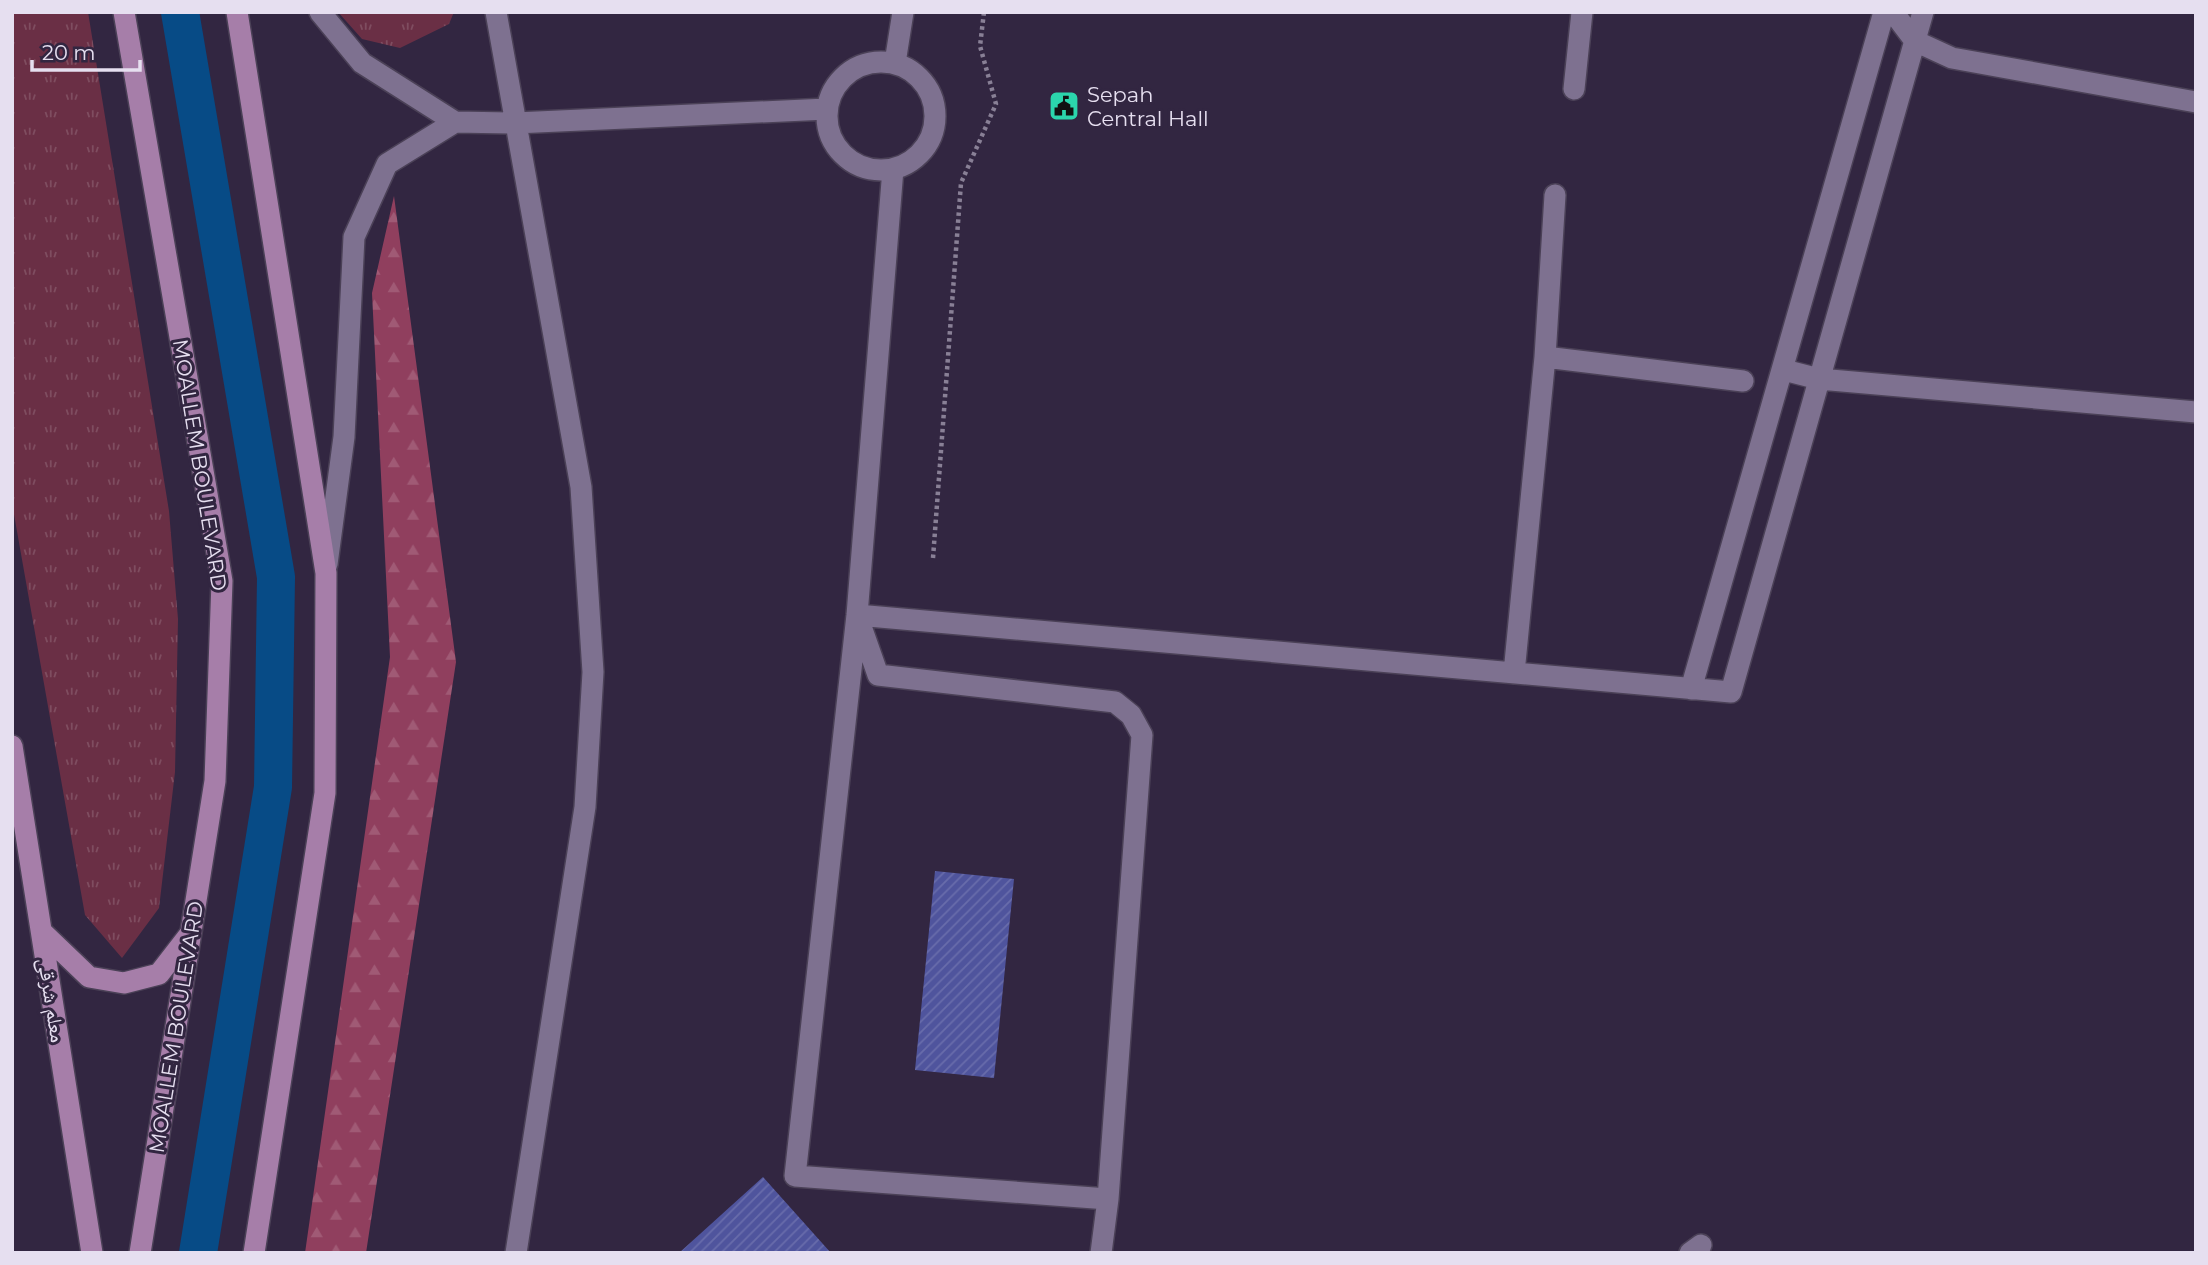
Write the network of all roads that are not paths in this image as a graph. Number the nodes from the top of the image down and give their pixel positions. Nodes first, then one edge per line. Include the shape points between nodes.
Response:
1 (124, 12) edge
2 (237, 12) edge
3 (320, 12) edge
4 (496, 12) edge
5 (903, 12) edge
6 (1582, 12) edge
7 (1884, 12) edge
8 (1893, 12) edge
9 (1923, 12) edge
10 (1915, 41) junction
11 (895, 62) junction
12 (1574, 89) dead end
13 (2196, 102) edge
14 (827, 109) junction
15 (455, 122) junction
16 (515, 123) junction
17 (893, 169) junction
18 (1555, 195) dead end
19 (1545, 357) junction
20 (1784, 370) junction
21 (1819, 379) junction
22 (1744, 381) dead end
23 (2196, 412) edge
24 (326, 573) junction
25 (857, 615) junction
26 (850, 673) junction
27 (1514, 673) junction
28 (878, 675) junction
29 (1692, 689) junction
30 (12, 746) edge
31 (42, 932) junction
32 (191, 933) junction
33 (1108, 1199) junction
34 (92, 1253) edge
35 (141, 1253) edge
36 (254, 1253) edge
37 (516, 1253) edge
38 (1101, 1253) edge

1 - 32 main road, MOALLEM BOULEVARD via 222,580 215,780
2 - 24 main road
3 - 15 street via 362,63
4 - 16 street
5 - 11 street
6 - 12 street
7 - 20 street
8 - 10 street
9 - 10 street
10 - 13 street via 1952,58
10 - 21 street
11 - 14 street via 868,63 843,76
11 - 17 street via 925,83 934,100 936,119 923,151
14 - 16 street
14 - 17 street via 833,143 844,156 859,166
15 - 16 street
15 - 24 street via 387,164 354,236 344,438
16 - 37 street via 581,487 593,672 585,807
17 - 25 street
18 - 19 street
19 - 22 street
19 - 27 street
20 - 21 street
20 - 29 street
21 - 23 street
21 - 29 street via 1731,692
24 - 36 main road via 325,793
25 - 26 street
25 - 27 street
25 - 28 street
26 - 28 street
26 - 33 street via 795,1177
27 - 29 street
28 - 33 street via 1115,702 1131,715 1142,735
30 - 31 main road, معلم شرقی
31 - 32 main road via 89,977 124,983 159,974
31 - 34 main road, معلم شرقی
32 - 35 main road, MOALLEM BOULEVARD
33 - 38 street

